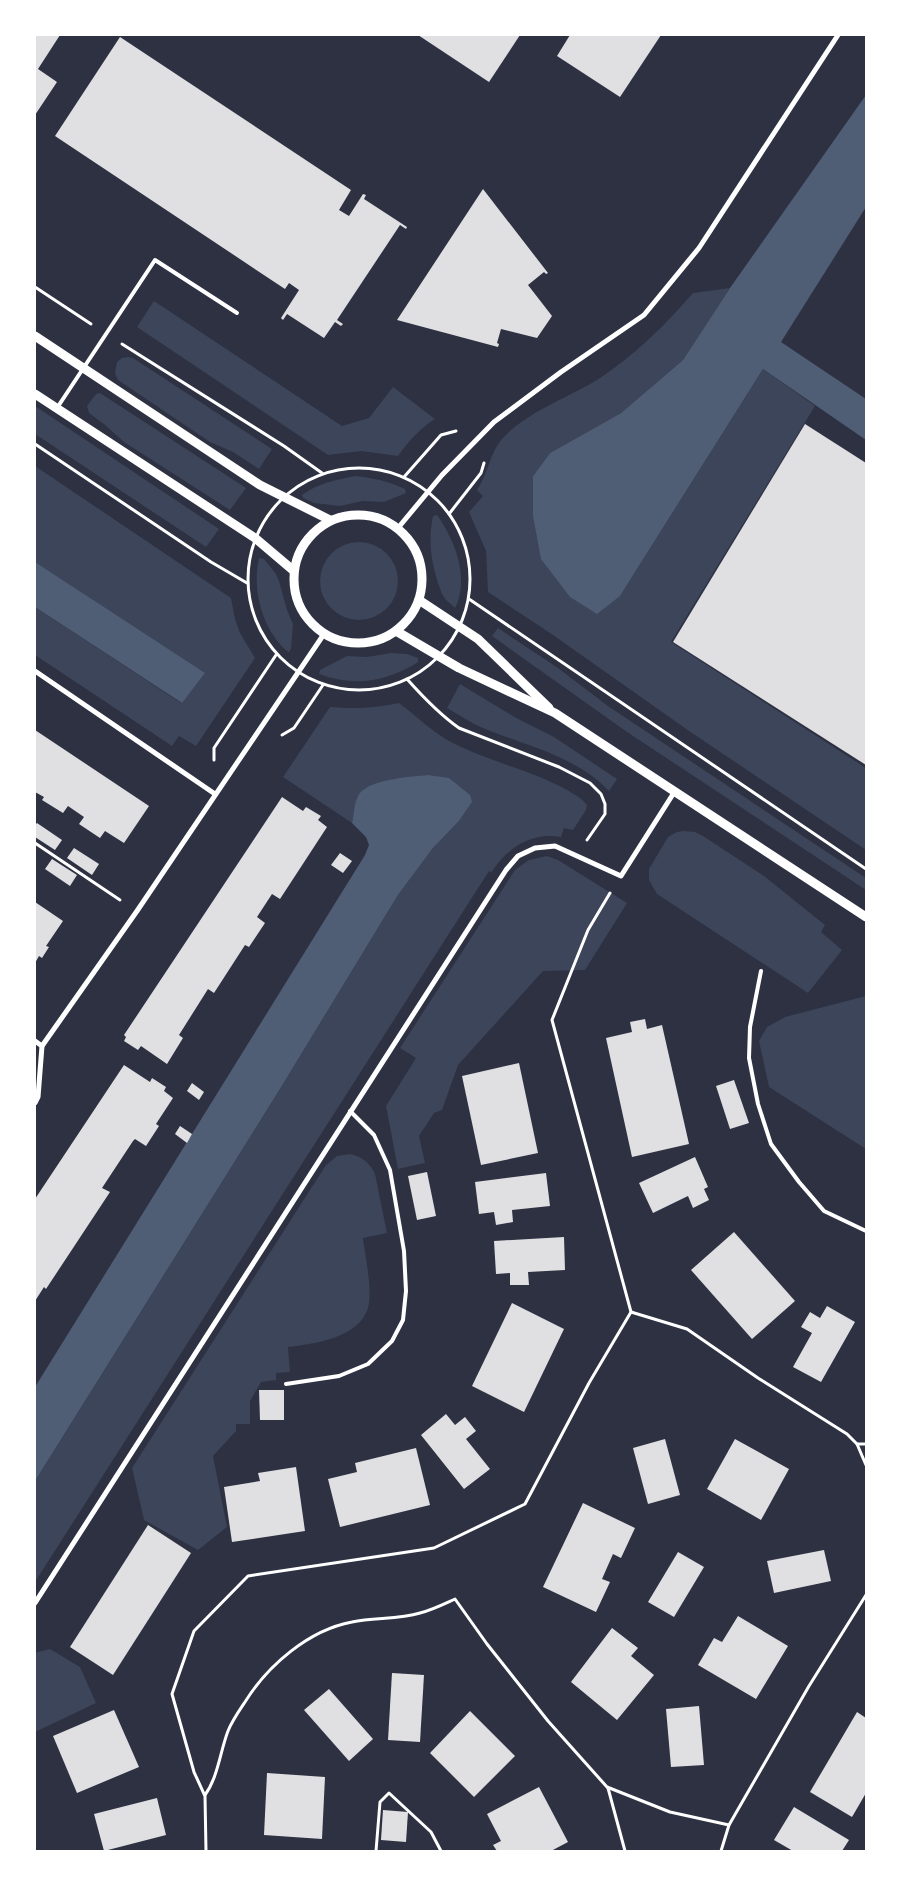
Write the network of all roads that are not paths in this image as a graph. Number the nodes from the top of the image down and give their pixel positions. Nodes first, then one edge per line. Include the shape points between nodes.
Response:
1 (838, 35) edge
2 (237, 313) dead end
3 (35, 336) edge
4 (85, 369) junction
5 (35, 394) edge
6 (57, 408) junction
7 (330, 520) junction
8 (398, 528) junction
9 (294, 571) junction
10 (419, 600) junction
11 (396, 631) junction
12 (324, 634) junction
13 (35, 671) edge
14 (555, 713) junction
15 (675, 792) junction
16 (215, 794) junction
17 (866, 917) edge
18 (761, 971) dead end
19 (35, 1041) edge
20 (42, 1046) junction
21 (35, 1103) edge
22 (350, 1111) junction
23 (866, 1231) edge
24 (286, 1384) dead end
25 (35, 1603) edge

1 - 8 street via 699,248 644,315 494,422 442,475
2 - 4 lane via 156,260
3 - 4 street
4 - 6 lane
4 - 7 street via 260,485
5 - 6 street
6 - 9 street via 255,538
7 - 8 street via 353,515 377,517
7 - 9 street via 304,544
8 - 10 street via 411,542 420,561
9 - 12 street via 294,590 299,607
10 - 11 street via 410,618
10 - 14 street via 478,639
11 - 12 street via 379,640 360,643
11 - 14 street via 459,668
12 - 16 street
13 - 16 street
14 - 15 street
15 - 17 street
15 - 22 street via 621,876 555,846 535,848 518,856
16 - 20 street
18 - 23 lane via 750,1027 749,1058 758,1104 771,1144 824,1211
19 - 20 street
20 - 21 street
22 - 24 lane via 374,1135 390,1170 404,1250 406,1291 403,1320 392,1341 368,1364 339,1376
22 - 25 street

